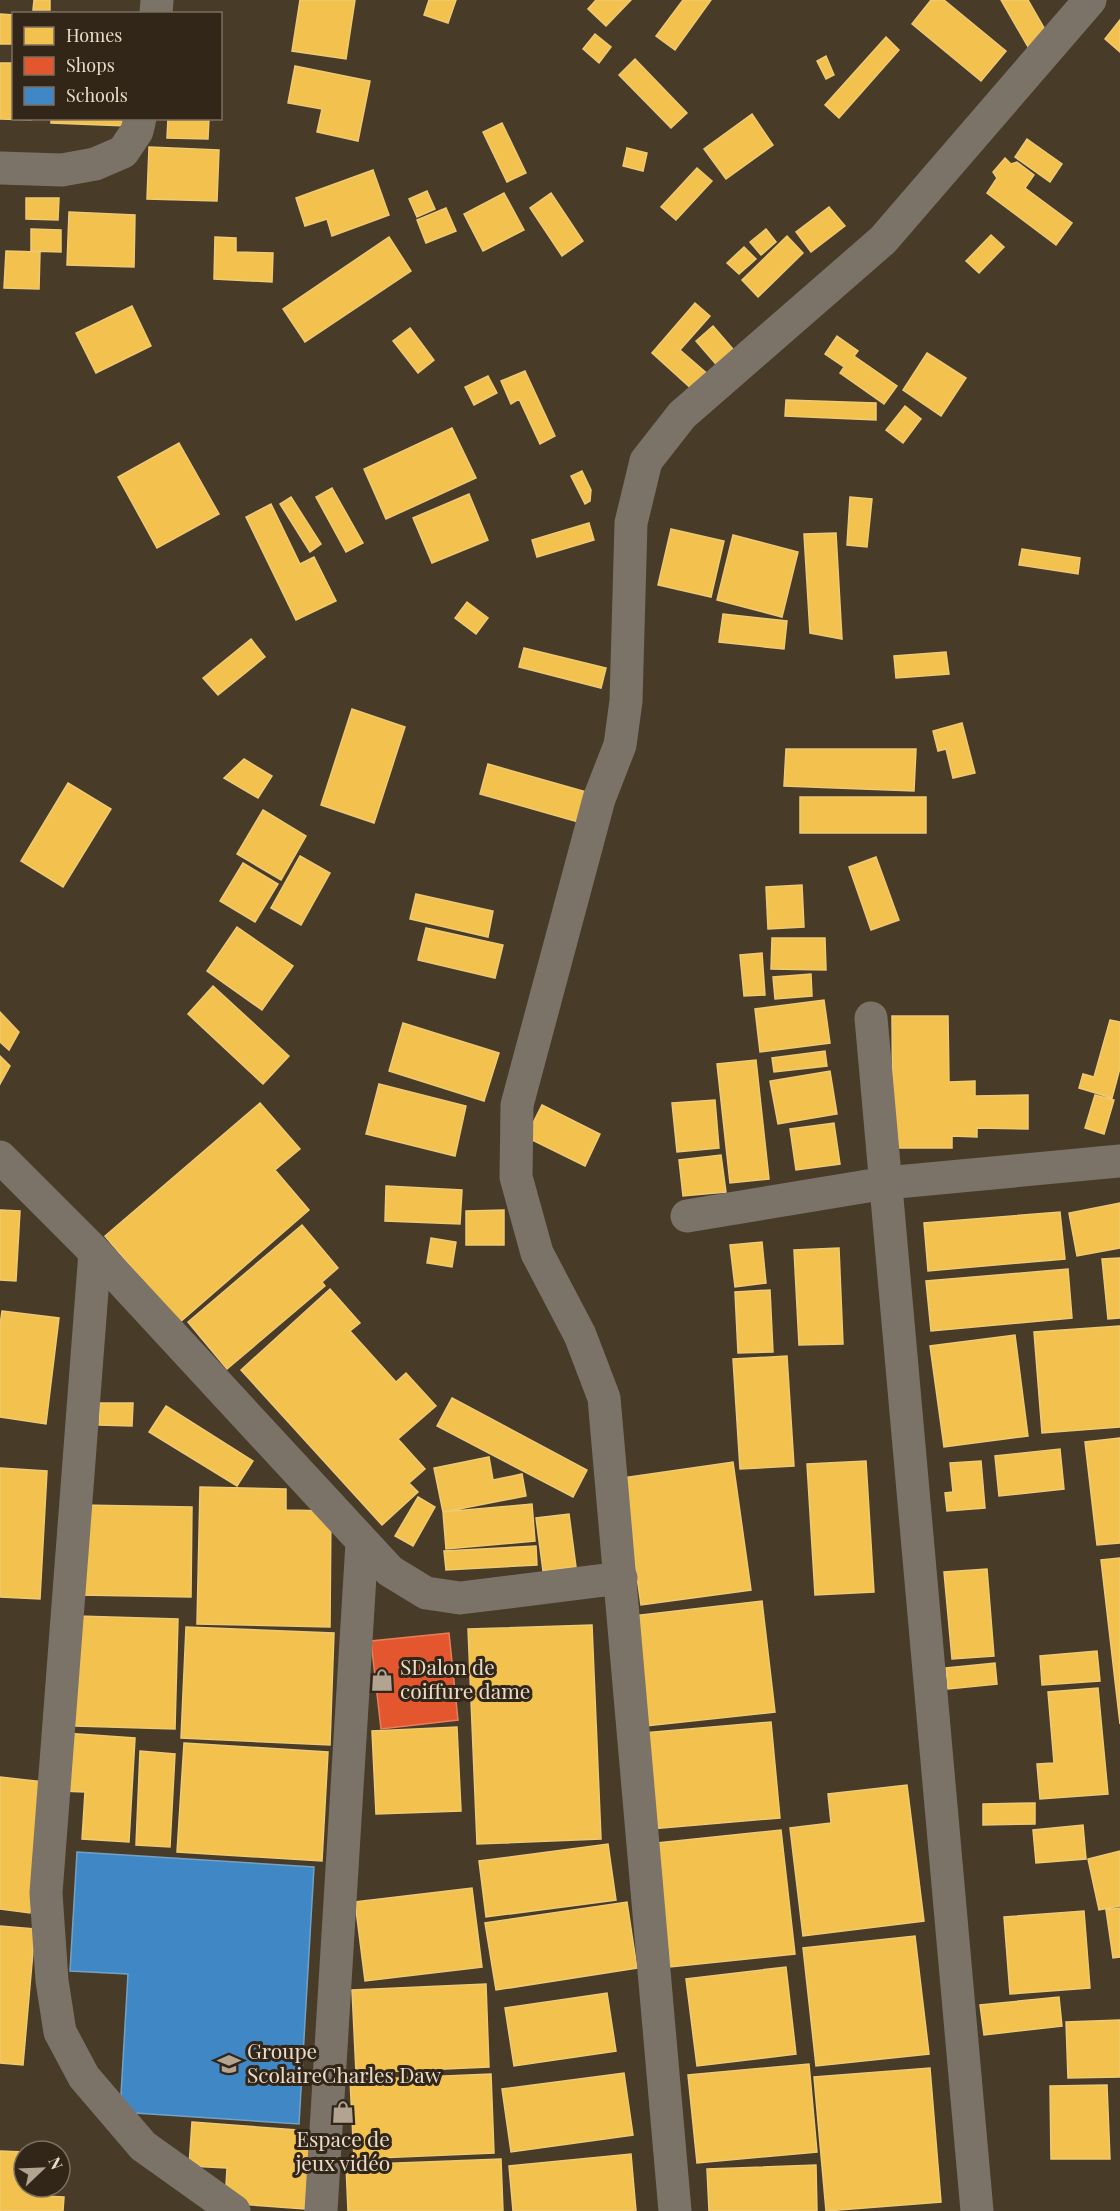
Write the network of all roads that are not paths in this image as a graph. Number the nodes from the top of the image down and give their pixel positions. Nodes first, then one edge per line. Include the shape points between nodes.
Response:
1 (1090, 0) edge
2 (140, 120) edge
3 (0, 168) edge
4 (871, 1018) dead end
5 (0, 1156) edge
6 (1120, 1161) edge
7 (886, 1183) junction
8 (687, 1216) dead end
9 (95, 1252) junction
10 (362, 1543) junction
11 (621, 1578) junction
12 (234, 2211) edge
13 (321, 2211) edge
14 (675, 2211) edge
15 (977, 2211) edge

1 - 11 street via 883,240 682,415 646,461 631,523 626,701 620,745 599,799 517,1105 516,1177 537,1253 579,1335 604,1398
2 - 3 street via 123,152 95,164 62,170
4 - 7 street
5 - 9 street
6 - 7 street
7 - 8 street
7 - 15 street
9 - 10 street
9 - 12 street via 46,1893 52,1981 60,2032 84,2077 143,2146
10 - 11 street via 390,1571 426,1593 460,1598
10 - 13 street
11 - 14 street

